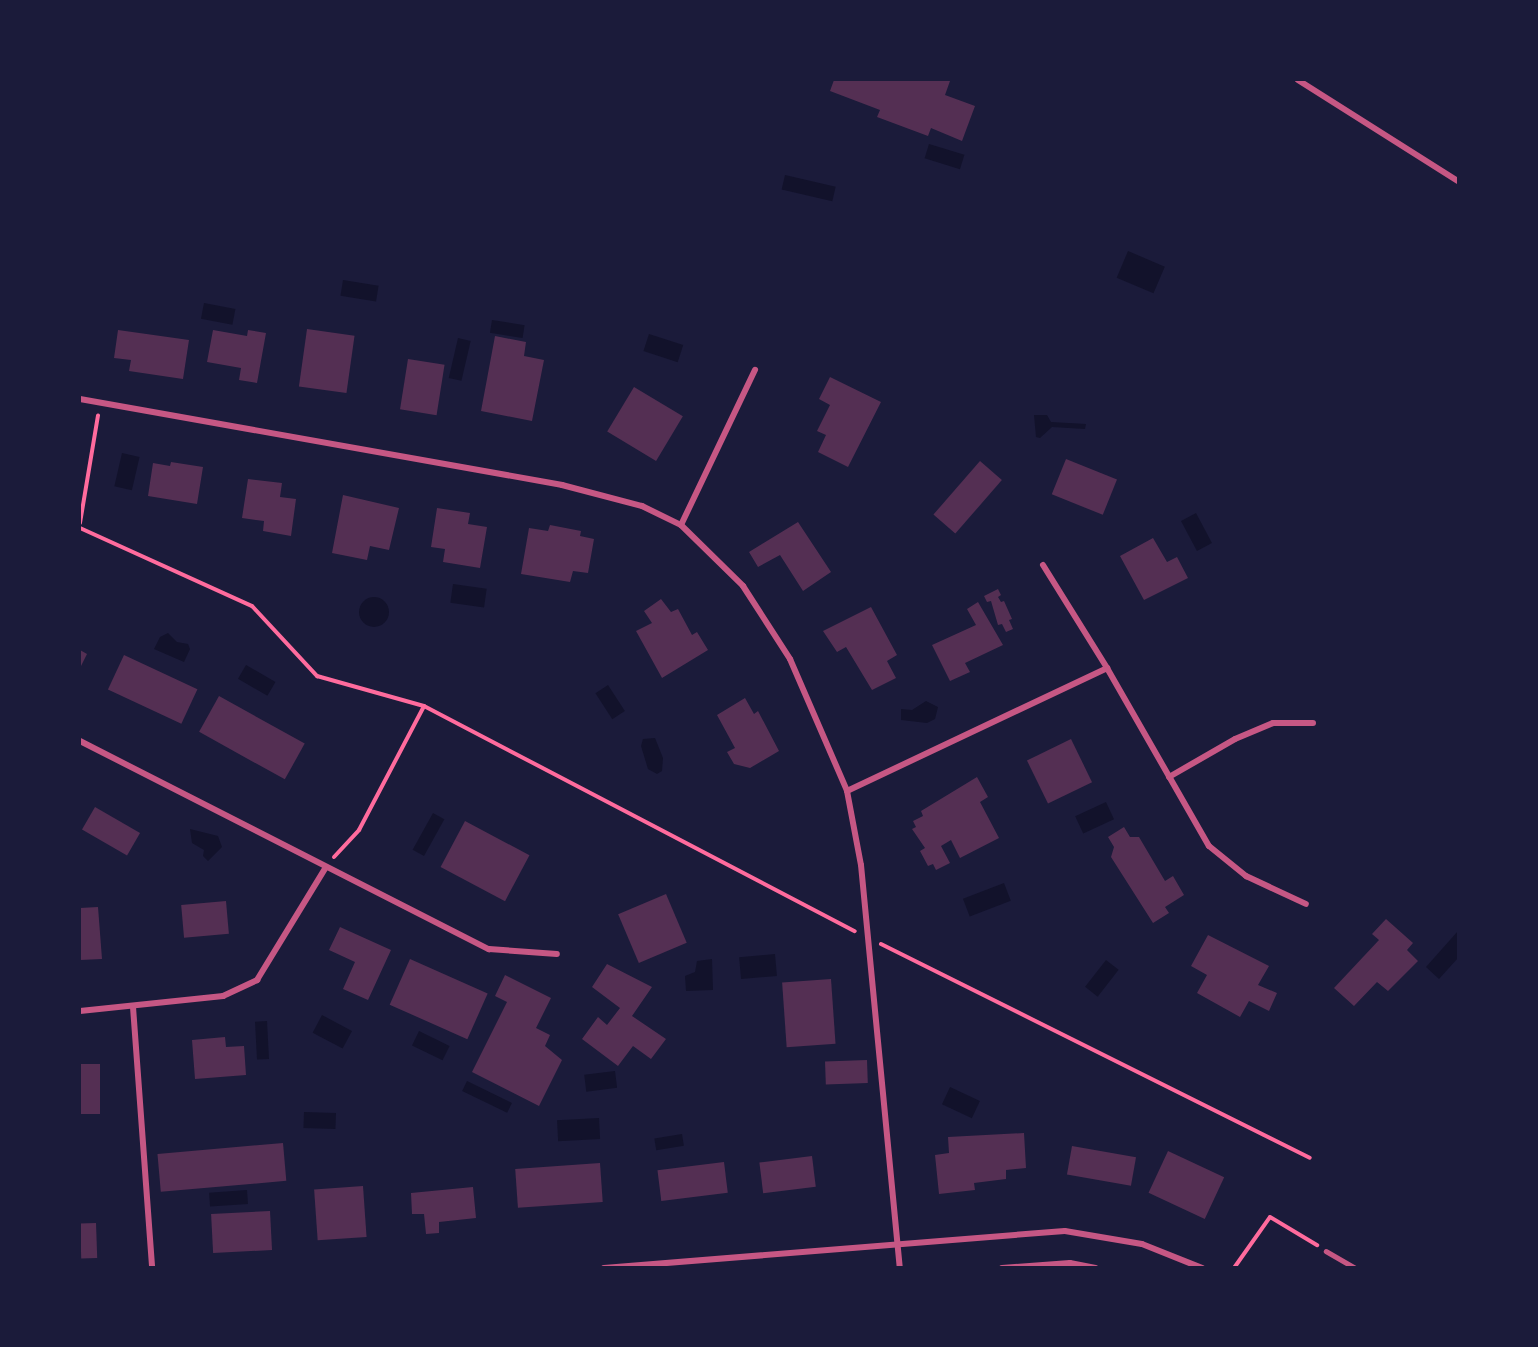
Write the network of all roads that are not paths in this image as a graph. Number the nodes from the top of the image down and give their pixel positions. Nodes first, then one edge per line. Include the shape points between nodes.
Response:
1 (1298, 80) edge
2 (1458, 181) edge
3 (755, 370) dead end
4 (80, 399) edge
5 (681, 525) junction
6 (1043, 565) dead end
7 (1107, 668) junction
8 (1313, 723) dead end
9 (80, 741) edge
10 (1169, 777) junction
11 (847, 791) junction
12 (326, 867) junction
13 (1306, 904) dead end
14 (557, 954) dead end
15 (133, 1007) junction
16 (80, 1011) edge
17 (898, 1245) junction
18 (1326, 1251) road end
19 (152, 1268) edge
20 (604, 1268) edge
21 (900, 1268) edge
22 (1002, 1268) edge
23 (1096, 1268) edge
24 (1202, 1268) edge
25 (1356, 1268) edge

1 - 2 street
3 - 5 street
4 - 5 street via 562,485 642,506
5 - 11 street via 743,586 790,659
6 - 7 street
7 - 10 street
7 - 11 street
8 - 10 street via 1273,723 1235,739
9 - 12 street
10 - 13 street via 1209,846 1246,876
11 - 17 street via 869,938
12 - 14 street via 489,949
12 - 15 street via 257,980 223,996
15 - 16 street
15 - 19 street
17 - 20 street
17 - 21 street
17 - 24 street via 1065,1231 1142,1244
18 - 25 lane
22 - 23 street via 1070,1263

